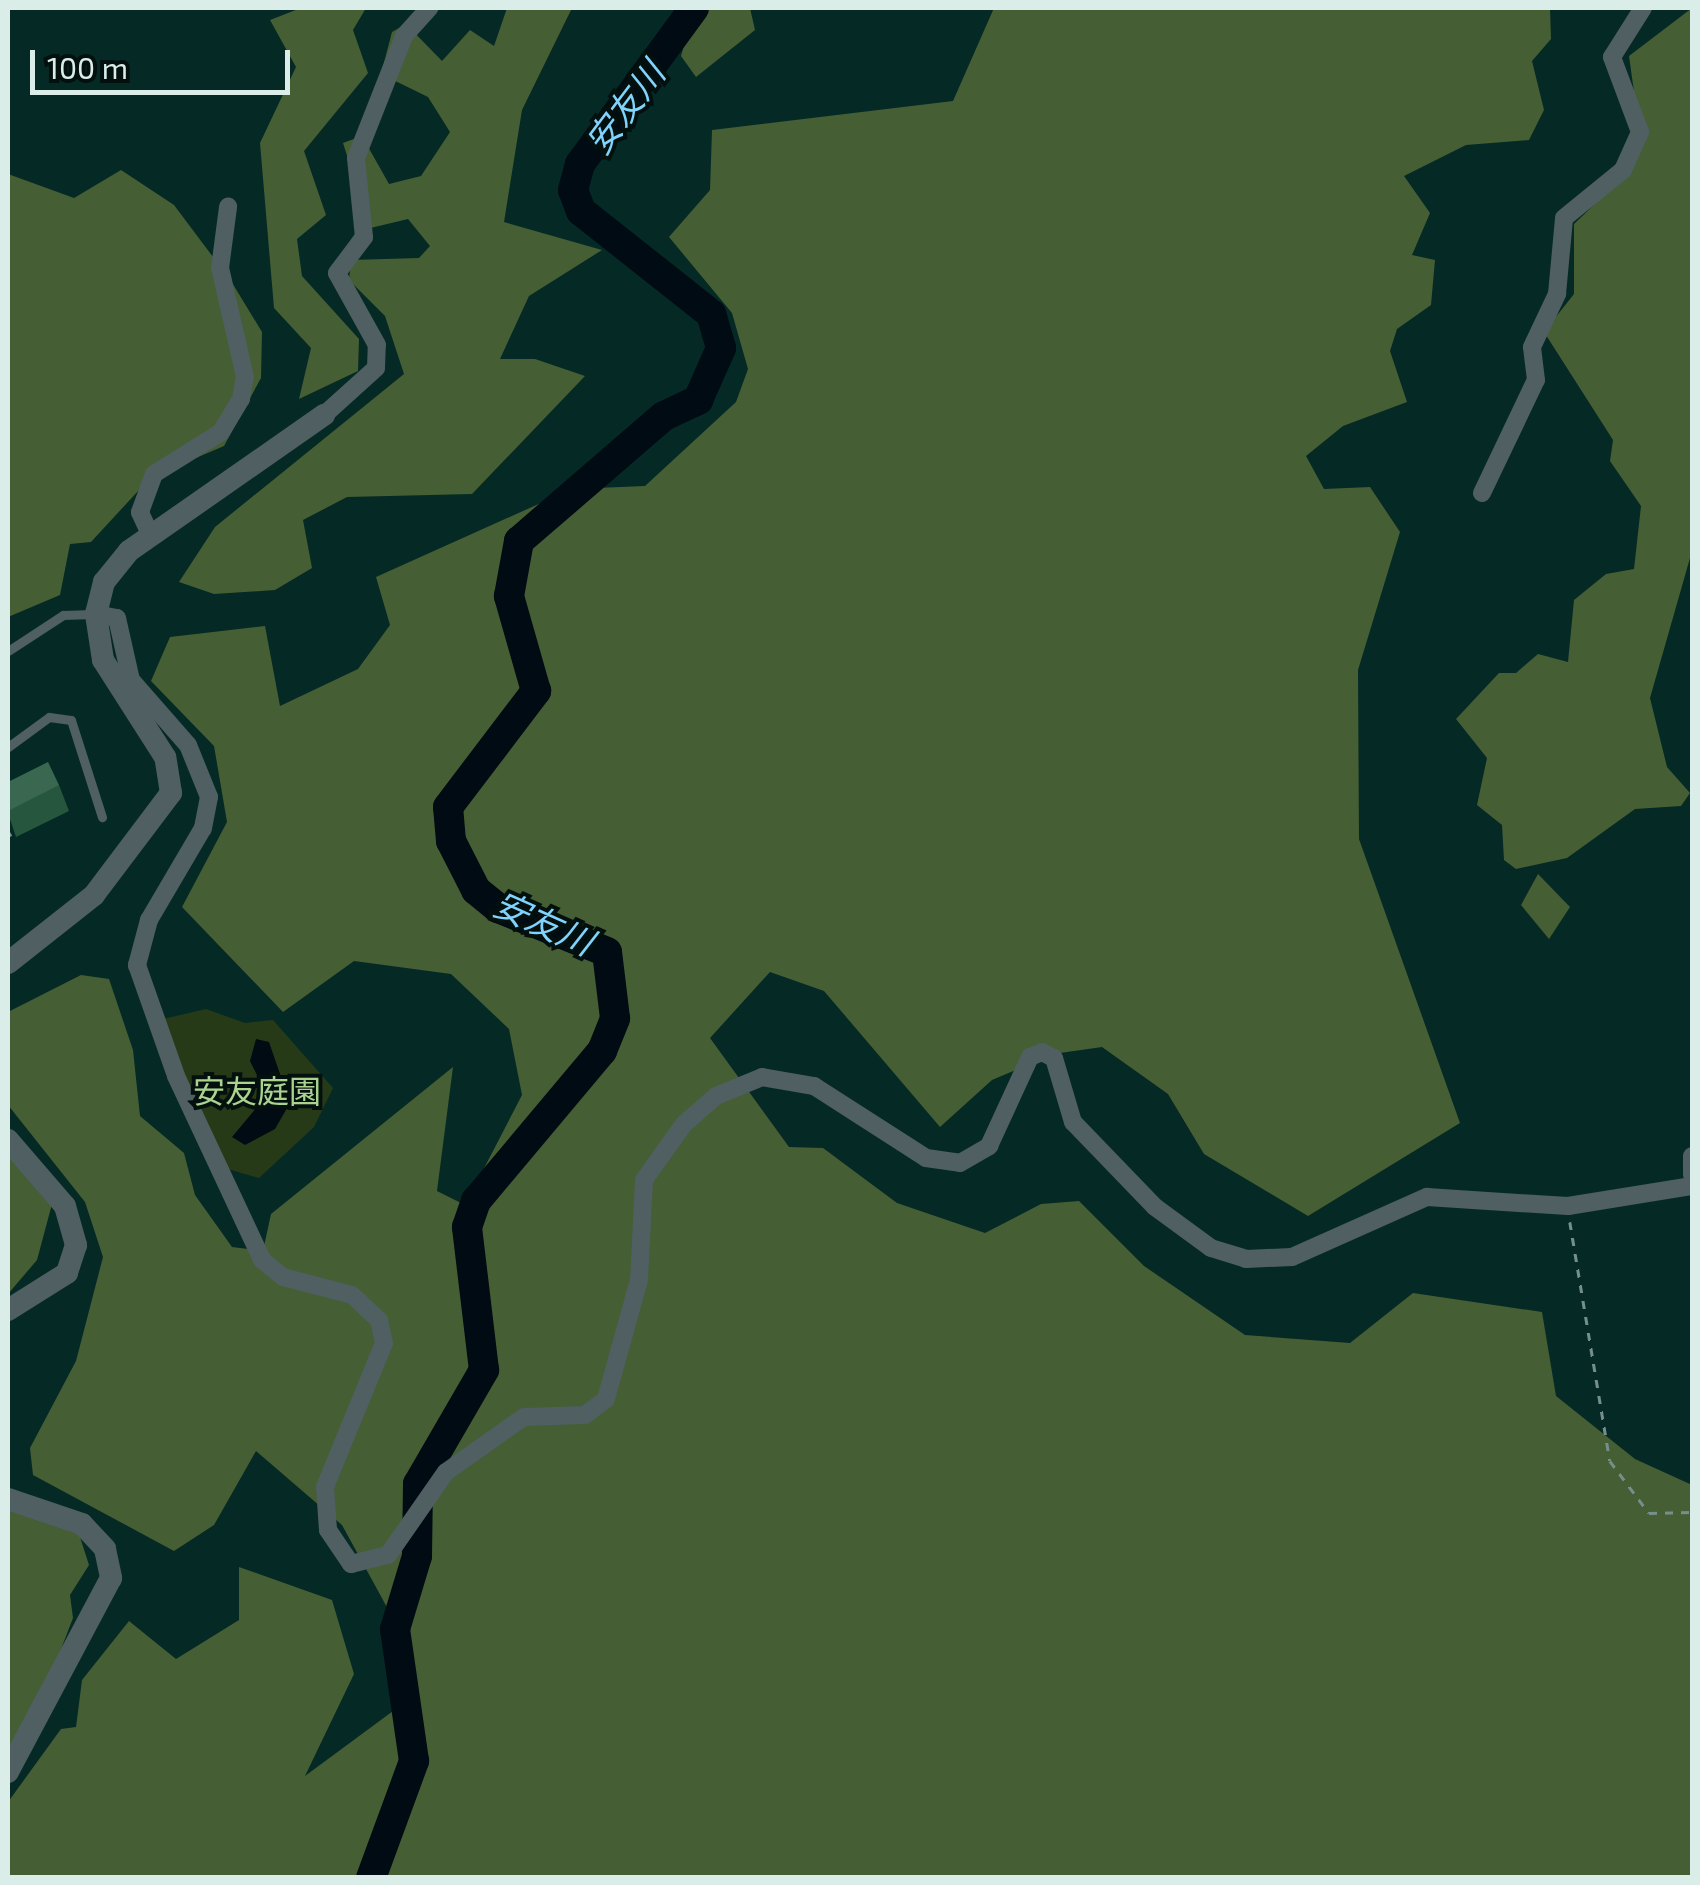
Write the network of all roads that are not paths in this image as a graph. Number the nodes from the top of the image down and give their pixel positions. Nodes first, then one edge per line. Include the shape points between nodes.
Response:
1 (429, 8) edge
2 (1643, 8) edge
3 (228, 207) dead end
4 (324, 415) joint
5 (1482, 493) dead end
6 (150, 536) junction
7 (96, 614) junction
8 (8, 651) edge
9 (8, 747) edge
10 (102, 817) dead end
11 (8, 963) edge
12 (8, 1140) edge
13 (1692, 1156) edge
14 (1692, 1175) edge
15 (1692, 1186) edge
16 (8, 1310) edge
17 (8, 1499) edge
18 (8, 1772) edge

1 - 4 street via 404,36 356,158 364,236 337,274 378,345 376,368
2 - 5 street via 1612,57 1640,132 1622,170 1564,218 1557,294 1532,347 1536,380
3 - 6 street via 220,268 245,377 241,399 221,432 154,474 140,512
4 - 6 street
6 - 7 street via 116,565
7 - 8 lane via 63,615
7 - 11 street via 103,660 165,757 171,793 94,895
7 - 15 street via 117,618 131,680 188,745 209,797 204,828 149,920 137,965 176,1076 262,1260 284,1277 352,1295 379,1320 384,1343 325,1487 335,1554 351,1564 388,1555 446,1472 524,1417 585,1415 606,1399 639,1280 644,1180 684,1124 716,1096 762,1077 814,1086 926,1158 960,1162 989,1146 1030,1057 1042,1052 1054,1058 1073,1122 1155,1206 1210,1248 1246,1259 1292,1258 1427,1197 1568,1206
9 - 10 lane via 49,717 71,720
12 - 16 street via 65,1206 76,1245 67,1273 46,1293
13 - 14 street
17 - 18 street via 82,1524 104,1549 110,1578

